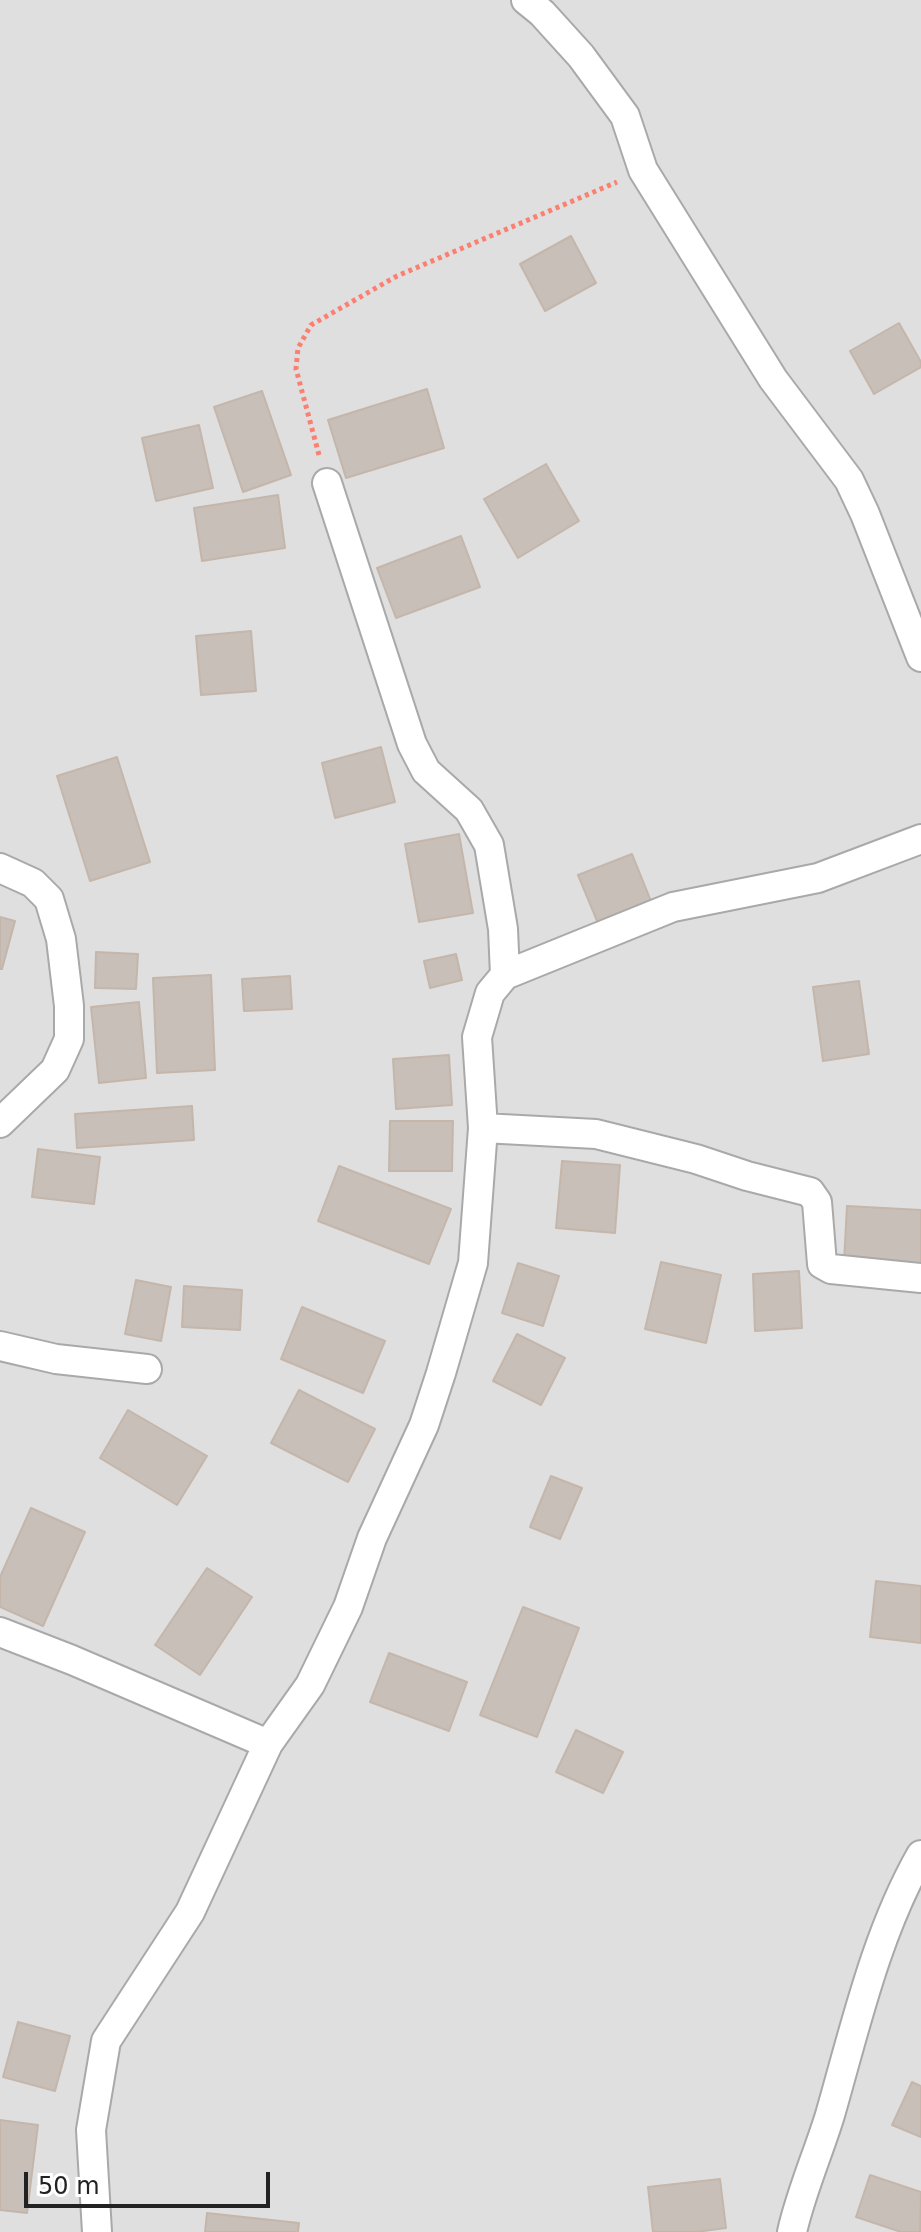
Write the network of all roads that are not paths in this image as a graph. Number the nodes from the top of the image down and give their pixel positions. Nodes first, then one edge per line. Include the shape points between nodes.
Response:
1 (526, 0) edge
2 (327, 483) road end
3 (921, 657) edge
4 (921, 839) edge
5 (0, 868) edge
6 (505, 975) junction
7 (0, 1123) edge
8 (483, 1128) junction
9 (921, 1278) edge
10 (0, 1346) edge
11 (147, 1369) dead end
12 (0, 1632) edge
13 (268, 1744) junction
14 (921, 1855) edge
15 (97, 2232) edge
16 (792, 2232) edge

1 - 3 street via 581,56 625,116 643,170 773,379 849,480
2 - 6 street via 412,744 426,771 469,810 489,845
4 - 6 street via 818,878 673,907
5 - 7 street via 33,883 49,899 61,939 69,1039 55,1070
6 - 8 street via 490,993 477,1037
8 - 9 street via 596,1134 810,1192 817,1202 822,1264
8 - 13 street via 473,1263 424,1425 310,1685
10 - 11 street via 56,1359
12 - 13 street
13 - 15 street via 190,1912 106,2041 91,2130
14 - 16 street via 871,1976

